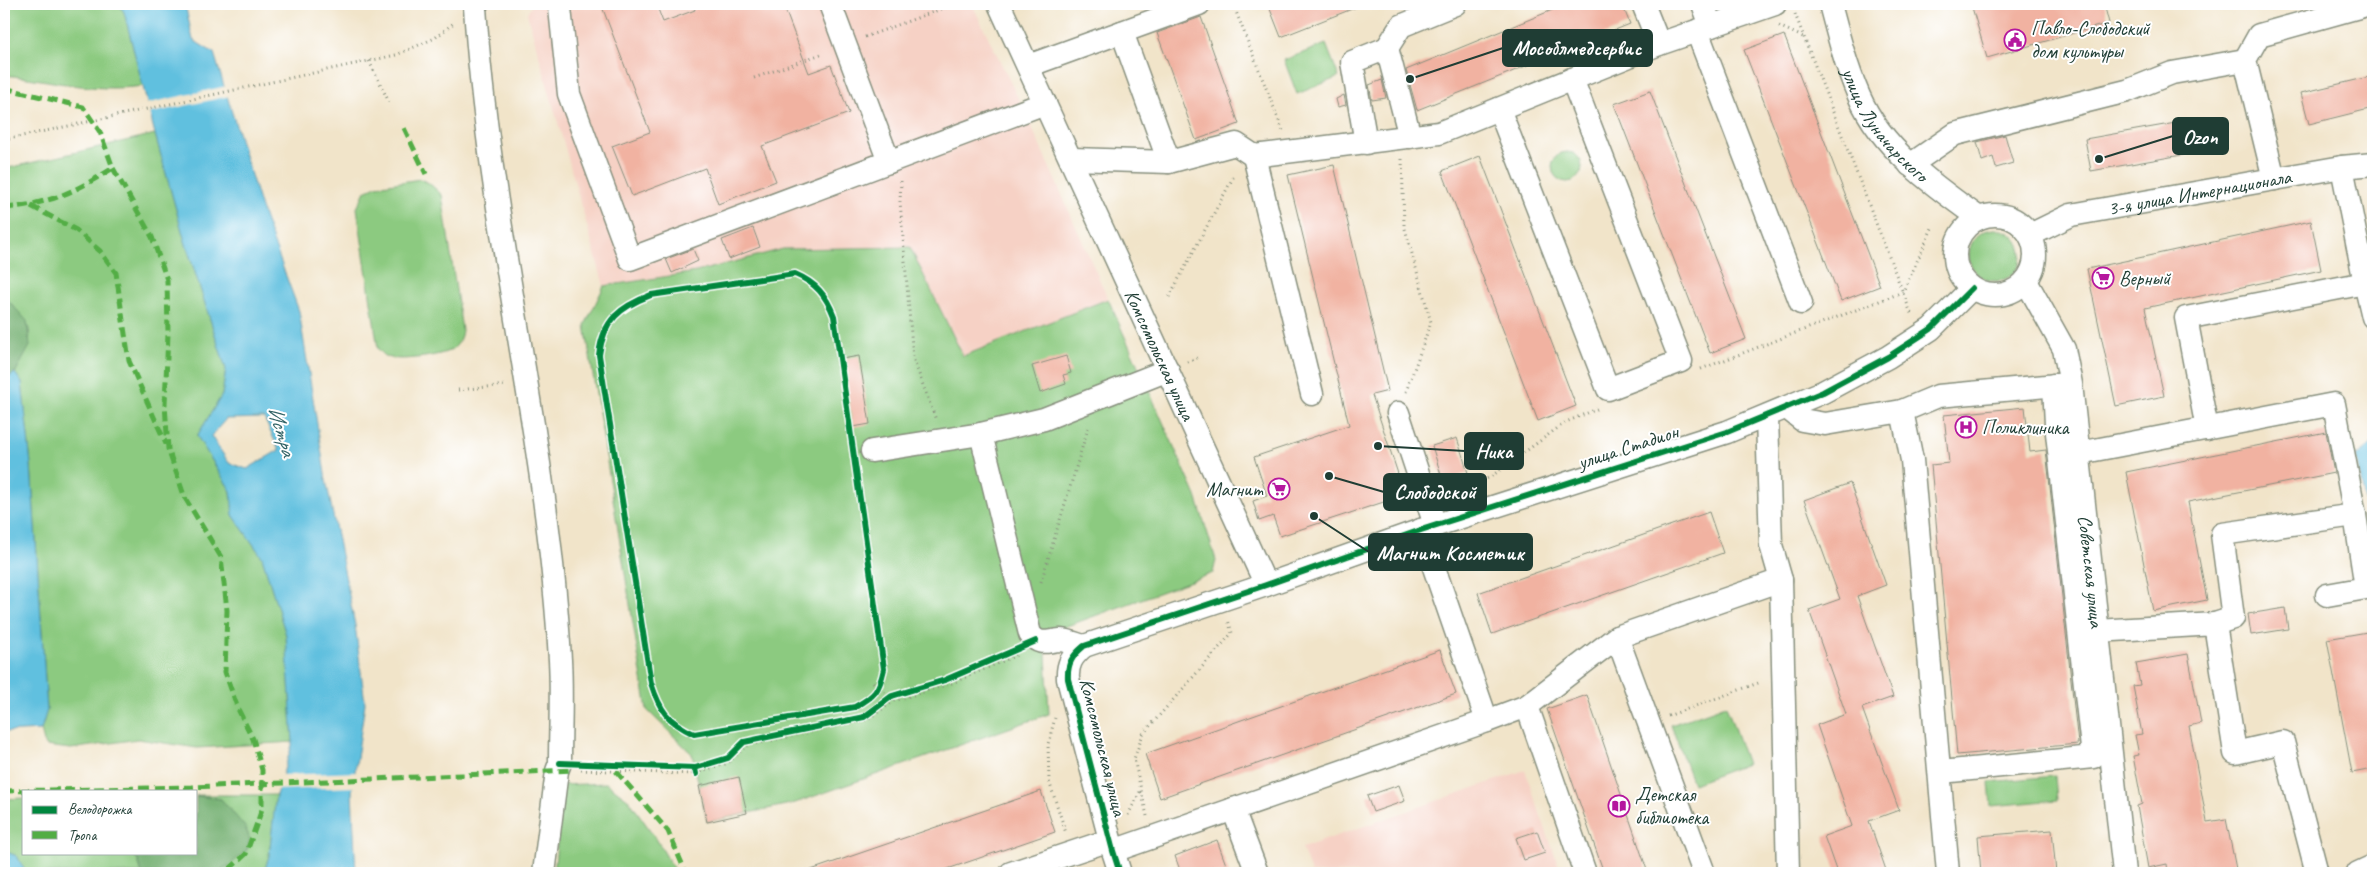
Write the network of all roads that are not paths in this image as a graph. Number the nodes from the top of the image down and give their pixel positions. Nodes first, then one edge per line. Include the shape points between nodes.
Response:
1 (562, 4) edge
2 (830, 4) edge
3 (999, 4) edge
4 (1200, 4) edge
5 (1455, 4) edge
6 (1643, 4) edge
7 (1703, 4) edge
8 (1830, 4) edge
9 (2370, 4) edge
10 (476, 5) edge
11 (1785, 8) edge
12 (1704, 29) junction
13 (1122, 32) junction
14 (1659, 44) junction
15 (1387, 48) junction
16 (2245, 60) junction
17 (1028, 66) junction
18 (1572, 79) junction
19 (1045, 103) junction
20 (1499, 108) junction
21 (1406, 138) junction
22 (1366, 143) junction
23 (1251, 154) junction
24 (1072, 159) junction
25 (896, 160) junction
26 (1169, 162) junction
27 (2373, 164) edge
28 (1910, 165) junction
29 (2342, 167) junction
30 (2274, 179) junction
31 (1979, 218) junction
32 (2030, 235) junction
33 (2026, 281) junction
34 (2364, 283) junction
35 (1972, 288) junction
36 (1801, 303) dead end
37 (2373, 318) edge
38 (1168, 370) junction
39 (2062, 385) junction
40 (1312, 394) dead end
41 (1902, 411) junction
42 (1777, 412) junction
43 (1398, 413) road end
44 (2207, 429) junction
45 (981, 434) junction
46 (872, 451) dead end
47 (2079, 453) junction
48 (2355, 515) junction
49 (1428, 527) junction
50 (1781, 580) junction
51 (1266, 585) junction
52 (2327, 594) dead end
53 (2215, 624) junction
54 (2097, 631) junction
55 (1617, 637) junction
56 (1084, 646) junction
57 (1527, 706) junction
58 (1487, 721) junction
59 (1941, 772) junction
60 (1233, 809) junction
61 (1117, 845) junction
62 (2373, 866) edge
63 (544, 873) edge
64 (1011, 873) edge
65 (1120, 873) edge
66 (1257, 873) edge
67 (1585, 873) edge
68 (1704, 873) edge
69 (1788, 873) edge
70 (1948, 873) edge
71 (2124, 873) edge
72 (2317, 873) edge
73 (2358, 873) edge

1 - 25 street via 568,94 630,259
2 - 25 street
3 - 17 street, Комсомольская улица
4 - 13 street
5 - 15 street via 1401,26
6 - 14 street
7 - 12 street
8 - 28 street, улица Луначарского via 1859,97 1886,140
9 - 16 street via 2259,35
10 - 63 street via 488,140 547,522 560,660 568,766 557,771
11 - 12 street
12 - 14 street
12 - 36 street
13 - 17 street
13 - 26 street
14 - 18 street
15 - 21 street
15 - 22 street via 1352,62
16 - 28 street via 2172,73 2127,91 1955,134
16 - 30 street
17 - 19 street, Комсомольская улица
18 - 20 street
18 - 20 street via 1681,361 1608,389
19 - 24 street, Комсомольская улица
19 - 25 street
20 - 21 street via 1439,133
21 - 22 street
22 - 23 street
23 - 26 street via 1236,144
23 - 40 street
24 - 26 street
24 - 38 street, Комсомольская улица
27 - 29 street, 3-я улица Интернационала
28 - 31 street, улица Луначарского
29 - 30 street, 3-я улица Интернационала
29 - 34 street
30 - 32 street, 3-я улица Интернационала via 2071,215
31 - 32 street via 1993,214 2008,217 2021,224
31 - 35 street via 1967,226 1955,251 1956,265
32 - 33 street via 2036,258
33 - 35 street via 2001,295 1986,294
33 - 39 street, Советская улица via 2064,349
34 - 37 street
34 - 44 street via 2186,318
35 - 42 street, улица Стадион via 1930,329 1888,357 1823,392
38 - 45 street via 1044,419
38 - 51 street, Комсомольская улица
39 - 41 street via 1938,396
39 - 47 street, Советская улица
39 - 59 street via 2056,424 2093,757
41 - 42 street via 1825,424
41 - 59 street via 1912,460
42 - 49 street, улица Стадион via 1727,432
42 - 50 street via 1772,545
43 - 49 street
44 - 47 street
44 - 48 street via 2334,404
45 - 46 street
45 - 56 street via 1030,634 1036,641 1061,640
47 - 54 street, Советская улица
48 - 52 street via 2366,588
48 - 53 street via 2222,534 2233,618
49 - 51 street, улица Стадион
49 - 58 street
50 - 55 street
50 - 69 street
51 - 56 street
53 - 54 street
53 - 72 street via 2235,753 2283,742
54 - 71 street, Советская улица
55 - 57 street
55 - 68 street
56 - 61 street, Комсомольская улица via 1068,667 1068,679
57 - 58 street
57 - 67 street
58 - 60 street
59 - 70 street
60 - 61 street via 1152,837
60 - 66 street
61 - 64 street via 1073,852
61 - 65 street, Комсомольская улица
62 - 73 street

